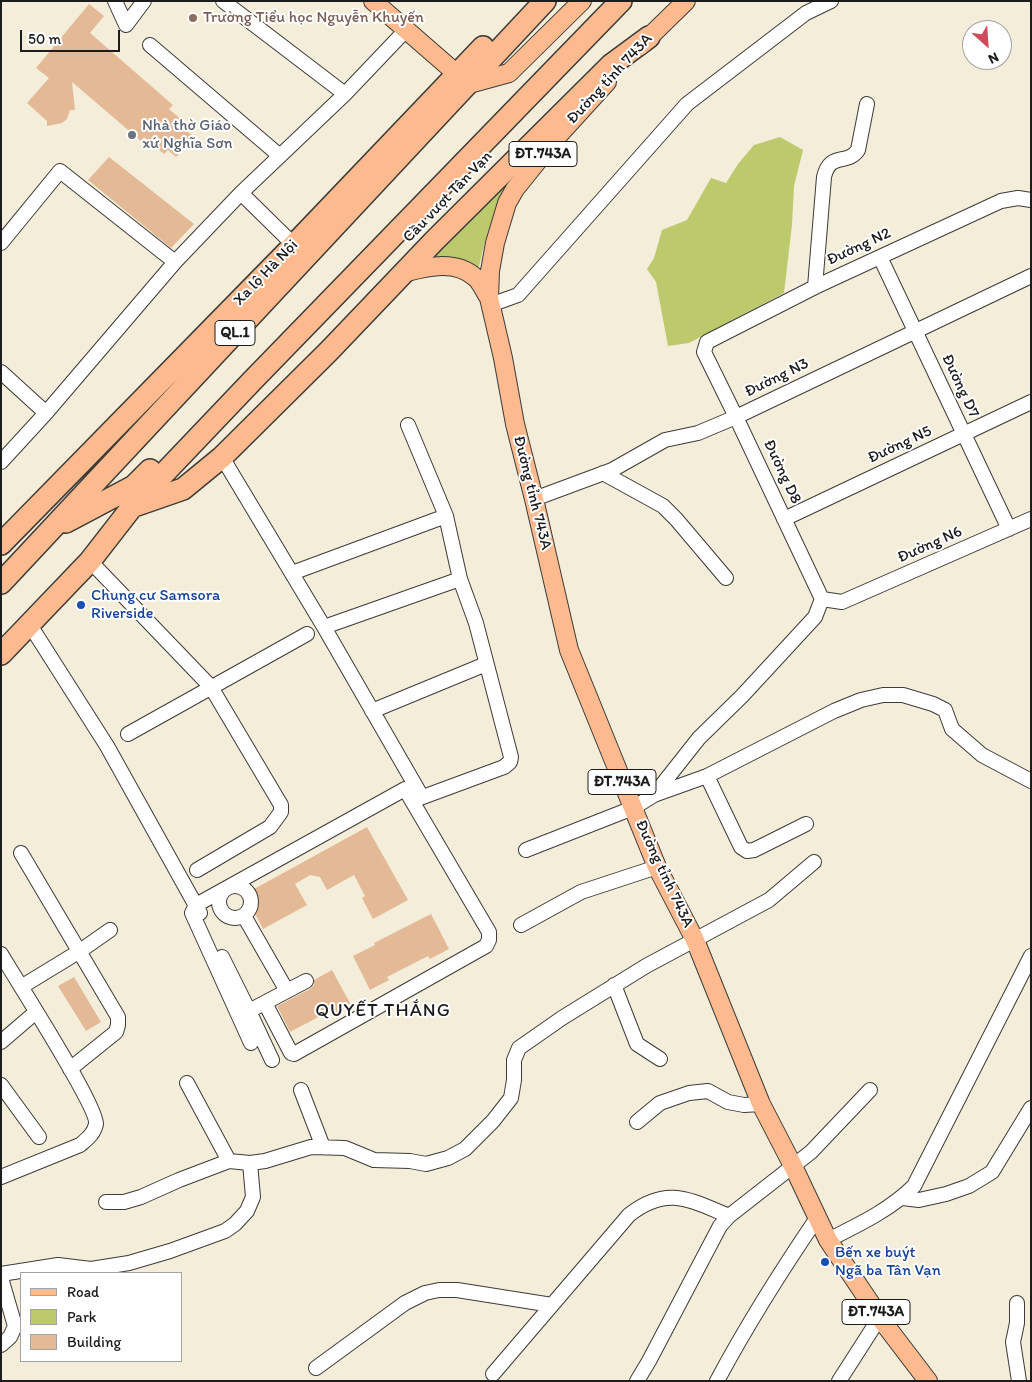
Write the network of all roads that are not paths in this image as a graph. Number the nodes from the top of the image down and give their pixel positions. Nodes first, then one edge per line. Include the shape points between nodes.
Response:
1 (115, 1) edge
2 (144, 1) edge
3 (223, 1) edge
4 (373, 1) edge
5 (528, 1) edge
6 (545, 1) edge
7 (582, 1) edge
8 (612, 1) edge
9 (621, 1) edge
10 (634, 1) edge
11 (686, 1) edge
12 (831, 1) edge
13 (405, 31) junction
14 (648, 37) junction
15 (150, 46) dead end
16 (463, 79) junction
17 (345, 94) junction
18 (867, 104) dead end
19 (280, 156) junction
20 (241, 193) junction
21 (1031, 200) edge
22 (1, 242) edge
23 (300, 251) junction
24 (880, 257) junction
25 (175, 262) junction
26 (403, 273) junction
27 (1031, 276) edge
28 (815, 287) junction
29 (490, 301) junction
30 (915, 331) junction
31 (706, 342) joint
32 (1, 372) edge
33 (250, 384) junction
34 (1031, 402) edge
35 (46, 413) junction
36 (736, 417) junction
37 (408, 425) dead end
38 (964, 434) junction
39 (222, 457) junction
40 (1, 462) edge
41 (603, 473) junction
42 (534, 499) junction
43 (132, 507) junction
44 (446, 516) junction
45 (784, 519) junction
46 (1031, 519) edge
47 (1009, 529) junction
48 (50, 530) junction
49 (1, 544) edge
50 (90, 561) junction
51 (292, 573) junction
52 (726, 578) dead end
53 (460, 579) junction
54 (1, 582) edge
55 (822, 599) junction
56 (30, 625) junction
57 (324, 626) junction
58 (307, 634) dead end
59 (1, 654) edge
60 (486, 664) junction
61 (211, 687) junction
62 (372, 711) junction
63 (128, 734) dead end
64 (707, 776) junction
65 (1031, 780) edge
66 (654, 795) junction
67 (417, 799) junction
68 (632, 808) junction
69 (806, 824) dead end
70 (526, 850) dead end
71 (21, 853) dead end
72 (814, 862) dead end
73 (657, 867) junction
74 (197, 870) dead end
75 (228, 887) junction
76 (196, 905) junction
77 (244, 916) junction
78 (521, 925) dead end
79 (110, 930) dead end
80 (695, 940) junction
81 (80, 951) junction
82 (1, 954) edge
83 (1031, 956) edge
84 (306, 981) dead end
85 (614, 985) junction
86 (21, 987) junction
87 (287, 991) junction
88 (265, 1003) junction
89 (249, 1011) junction
90 (36, 1012) junction
91 (1, 1042) edge
92 (251, 1043) dead end
93 (660, 1059) dead end
94 (272, 1060) dead end
95 (70, 1069) junction
96 (187, 1083) dead end
97 (1, 1085) edge
98 (301, 1090) dead end
99 (870, 1090) dead end
100 (761, 1104) junction
101 (1031, 1108) edge
102 (637, 1122) dead end
103 (39, 1137) dead end
104 (323, 1147) junction
105 (229, 1161) junction
106 (250, 1163) junction
107 (793, 1166) junction
108 (1, 1177) edge
109 (902, 1198) junction
110 (106, 1202) dead end
111 (729, 1216) junction
112 (817, 1218) junction
113 (828, 1240) junction
114 (20, 1272) edge
115 (22, 1272) edge
116 (1, 1276) edge
117 (1017, 1303) dead end
118 (552, 1305) junction
119 (880, 1317) junction
120 (1, 1345) edge
121 (316, 1368) dead end
122 (493, 1374) dead end
123 (637, 1381) edge
124 (717, 1381) edge
125 (839, 1381) edge
126 (928, 1381) edge
127 (1019, 1381) edge

1 - 2 street via 126,25
3 - 17 street
4 - 13 main road
5 - 16 highway, Xa lộ Hà Nội / QL.1
6 - 16 highway, Xa lộ Hà Nội / QL.1 via 492,57
7 - 16 main road via 509,73
8 - 33 highway, Cầu vượt Tân Vạn / QL.1 via 367,246
9 - 33 highway, Cầu vượt Tân Vạn / QL.1
10 - 33 highway, Cầu vượt Tân Vạn / QL.1 via 421,226
11 - 14 main road, Đường tỉnh 743A / ĐT.743A
12 - 29 street via 806,13 686,104 518,295
13 - 16 main road
13 - 17 street
14 - 26 highway via 611,65
14 - 29 main road, Đường tỉnh 743A / ĐT.743A via 556,138 515,189 507,203 496,243 490,271
15 - 19 street
16 - 23 highway, Xa lộ Hà Nội / QL.1
17 - 19 street
18 - 28 street via 858,150 854,156 831,162 826,168
19 - 20 street
20 - 23 street
20 - 25 street
21 - 24 street, Đường N2 via 1000,201
22 - 25 street via 60,171
23 - 48 highway, Xa lộ Hà Nội / QL.1
23 - 49 highway, Xa lộ Hà Nội / QL.1
24 - 28 street, Đường N2
24 - 30 street, Đường D7
25 - 35 street
26 - 29 main road, Đường tỉnh 743A / ĐT.743A via 435,265 459,268 476,278
26 - 39 highway
27 - 30 street, Đường N3
28 - 31 street, Đường N2
29 - 42 main road, Đường tỉnh 743A / ĐT.743A
30 - 36 street, Đường N3
30 - 38 street, Đường D7
31 - 36 street, Đường D8 via 704,352
32 - 35 street
33 - 43 highway, QL.1
33 - 48 highway, Xa lộ Hà Nội / QL.1 via 134,486
34 - 38 street, Đường N5
35 - 40 street
36 - 41 street, Đường N3 via 698,433 665,440
36 - 45 street, Đường D8
37 - 44 street
38 - 45 street, Đường N5
38 - 47 street, Đường D7
39 - 43 highway via 183,489
39 - 51 street
41 - 42 street, Đường N3
41 - 52 street via 663,506
42 - 68 main road, Đường tỉnh 743A / ĐT.743A via 569,650
43 - 50 highway, QL.1
44 - 51 street
44 - 53 street
45 - 55 street, Đường D8
46 - 47 street, Đường N6
47 - 55 street, Đường N6 via 842,602
48 - 54 highway, Xa lộ Hà Nội / QL.1
50 - 56 highway, QL.1
50 - 61 street
51 - 57 street
53 - 57 street
53 - 60 street
55 - 66 street via 815,618 699,738
56 - 59 highway, QL.1
56 - 76 street via 107,746
57 - 62 street
58 - 61 street
60 - 62 street
60 - 67 street via 510,762 504,768
61 - 63 street
61 - 74 street via 281,805 281,812 270,827
62 - 67 street
64 - 65 street via 834,711 883,695 902,695 945,710 952,728 982,755
64 - 66 street
64 - 69 street via 741,847 746,851
66 - 68 street
67 - 75 street via 405,789
67 - 88 street via 489,932 490,940 486,946 294,1054
68 - 70 street
68 - 73 main road, Đường tỉnh 743A / ĐT.743A
71 - 81 street
72 - 80 street via 769,900
73 - 78 street via 581,892
73 - 80 main road, Đường tỉnh 743A / ĐT.743A
75 - 76 street
75 - 77 street via 239,886 251,897 250,908
75 - 77 street via 220,894 220,910 228,917
76 - 89 street
76 - 92 street via 192,913
77 - 87 street
79 - 81 street
80 - 85 street
80 - 100 main road, Đường tỉnh 743A / ĐT.743A
81 - 86 street
81 - 95 street via 118,1016 118,1025 116,1032
82 - 86 street
83 - 109 street via 914,1186
84 - 87 street
85 - 93 street via 637,1044
85 - 104 street via 519,1048 514,1060 510,1098 465,1149 426,1164 374,1160 345,1148
86 - 90 street
87 - 88 street
88 - 89 street
89 - 94 street
90 - 91 street
90 - 95 street
95 - 108 street via 94,1113 96,1123 90,1137 80,1145
96 - 105 street
97 - 103 street
98 - 104 street
99 - 107 street via 811,1152
100 - 102 street via 728,1102 708,1091 689,1093 660,1103
100 - 107 main road, Đường tỉnh 743A / ĐT.743A
101 - 109 street via 992,1172 969,1186 946,1194 919,1200
104 - 106 street via 311,1147
105 - 106 street
105 - 110 street via 141,1197 124,1202
106 - 115 street via 253,1197 247,1211 225,1232 129,1263 91,1269 58,1265
107 - 111 street
107 - 112 main road, Đường tỉnh 743A / ĐT.743A
109 - 113 street
111 - 118 street via 681,1198 644,1203
111 - 123 street via 720,1226
112 - 113 main road, Đường tỉnh 743A / ĐT.743A
112 - 124 street via 765,1297
113 - 119 main road, Đường tỉnh 743A / ĐT.743A
114 - 116 street
116 - 120 street via 15,1326
117 - 127 street via 1013,1342
118 - 121 street via 457,1290 425,1293 405,1303
118 - 122 street
119 - 125 street
119 - 126 main road, Đường tỉnh 743A / ĐT.743A

